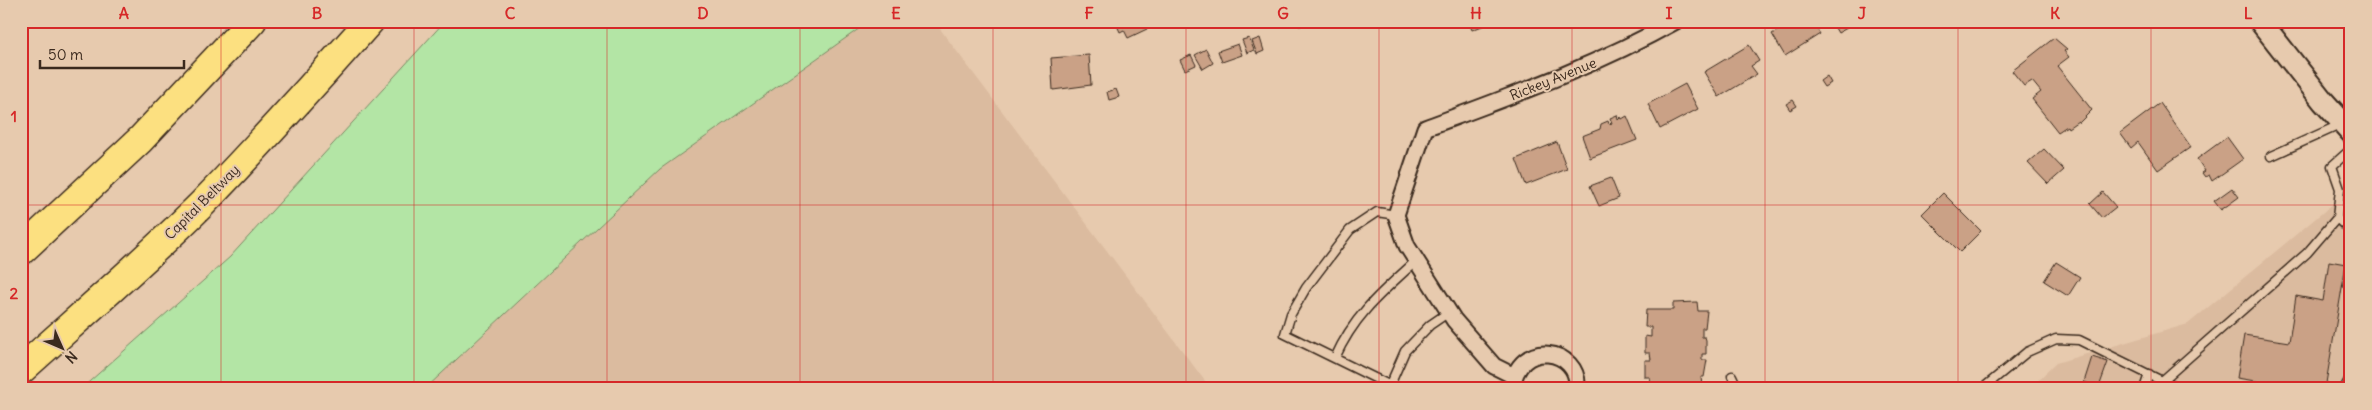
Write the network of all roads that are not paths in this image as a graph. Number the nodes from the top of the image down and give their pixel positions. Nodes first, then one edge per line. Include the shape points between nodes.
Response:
1 (252, 21) edge
2 (370, 21) edge
3 (1676, 21) edge
4 (2260, 21) edge
5 (2347, 128) edge
6 (2351, 149) edge
7 (2271, 156) dead end
8 (1396, 215) junction
9 (2338, 218) junction
10 (2351, 232) edge
11 (21, 251) edge
12 (1416, 261) junction
13 (1449, 312) junction
14 (1335, 358) junction
15 (21, 370) edge
16 (2149, 374) junction
17 (1732, 376) dead end
18 (2351, 376) edge
19 (2162, 381) junction
20 (1513, 382) edge
21 (1394, 387) edge
22 (1577, 389) edge
23 (1738, 389) edge
24 (1982, 389) edge
25 (2144, 389) edge
26 (2185, 389) edge
27 (2344, 389) edge

1 - 11 highway via 140,140
2 - 15 highway, Capital Beltway via 301,100 202,204
3 - 8 street, Rickey Avenue via 1622,51 1425,128
4 - 5 main road
5 - 7 lane
6 - 9 lane via 2332,166 2340,188
8 - 12 street
8 - 14 lane via 1377,212 1350,230 1306,288 1291,314 1285,334
9 - 10 lane
9 - 19 lane via 2307,253
12 - 13 street
12 - 14 lane via 1367,306 1343,339
13 - 20 street via 1494,366
13 - 21 lane via 1404,352
14 - 21 lane
16 - 19 lane
16 - 24 lane via 2079,340 2056,339 2027,352
16 - 25 lane
17 - 23 lane
18 - 27 lane
19 - 26 lane
20 - 22 street via 1520,365 1530,357 1555,355 1574,371

